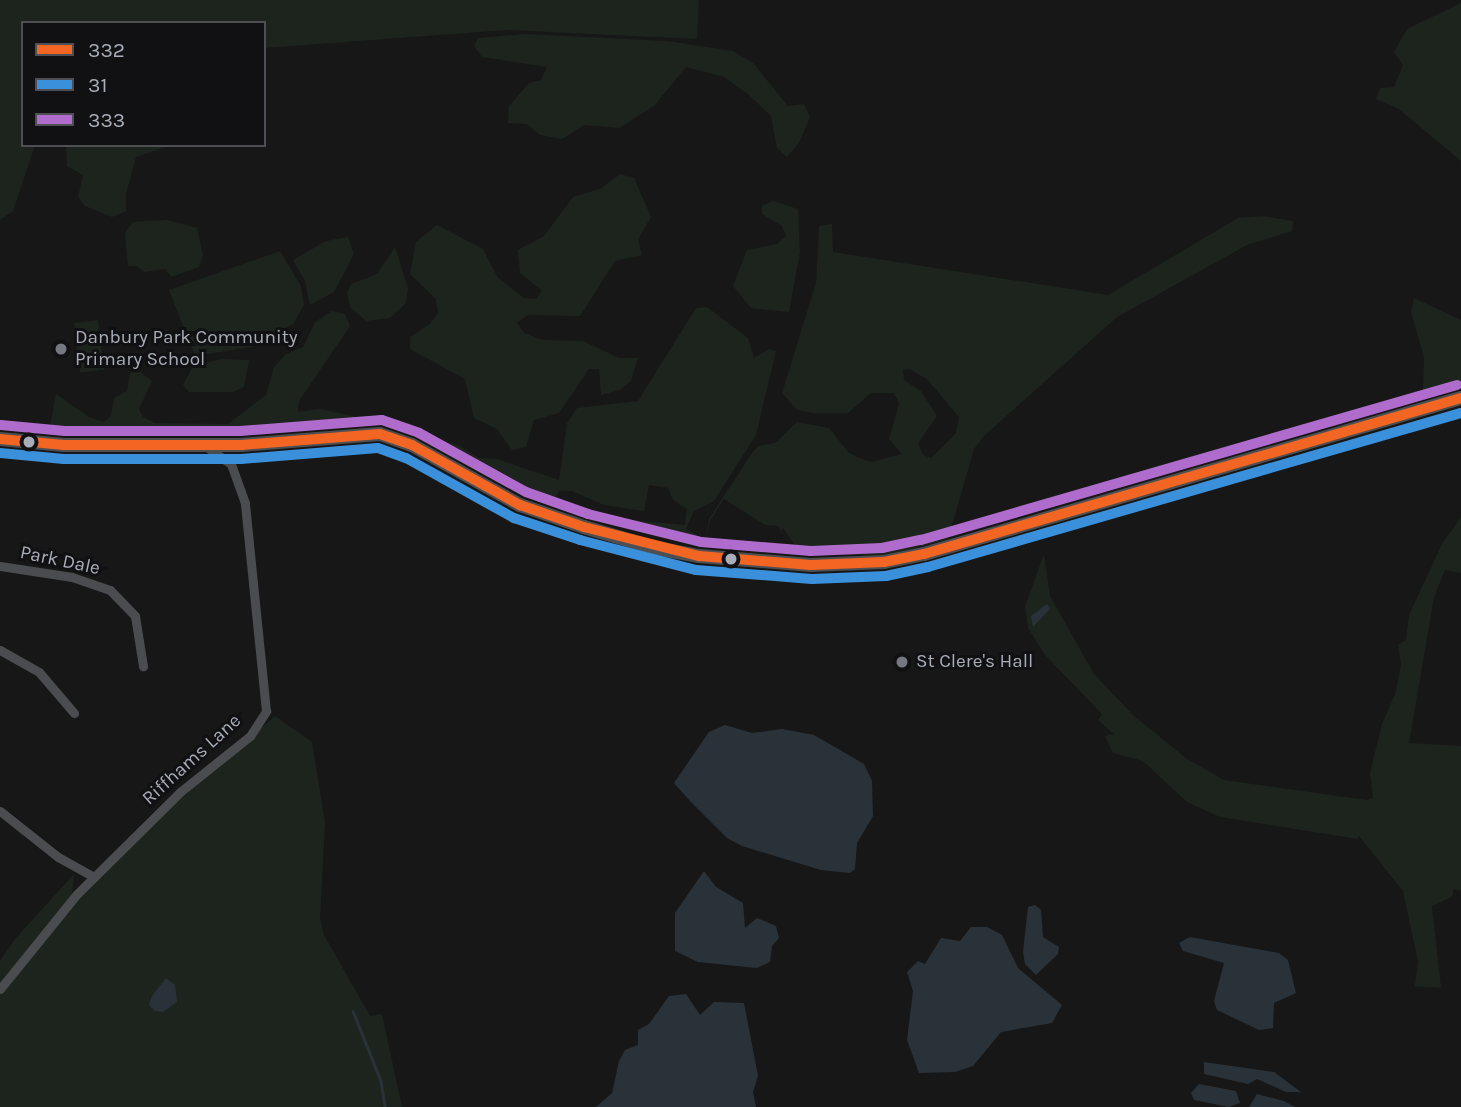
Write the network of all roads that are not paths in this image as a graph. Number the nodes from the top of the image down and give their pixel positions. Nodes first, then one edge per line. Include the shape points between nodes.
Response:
1 (1461, 398) edge
2 (0, 439) edge
3 (205, 445) junction
4 (241, 445) junction
5 (231, 464) junction
6 (0, 566) edge
7 (0, 650) edge
8 (143, 666) dead end
9 (74, 713) dead end
10 (0, 811) edge
11 (82, 869) junction
12 (94, 877) junction
13 (77, 894) junction
14 (0, 989) edge

1 - 4 main road via 884,562 759,562 655,548 520,505 412,445 380,434
2 - 3 main road via 64,445
3 - 4 main road
3 - 5 street
4 - 5 street
5 - 12 street, Riffhams Lane via 245,503 266,711 250,736 180,792
6 - 8 street, Park Dale via 72,577 110,590 135,616
7 - 9 street via 39,672
10 - 11 street via 58,857
11 - 12 street
11 - 13 street
12 - 13 street, Riffhams Lane
13 - 14 street, Riffhams Lane

